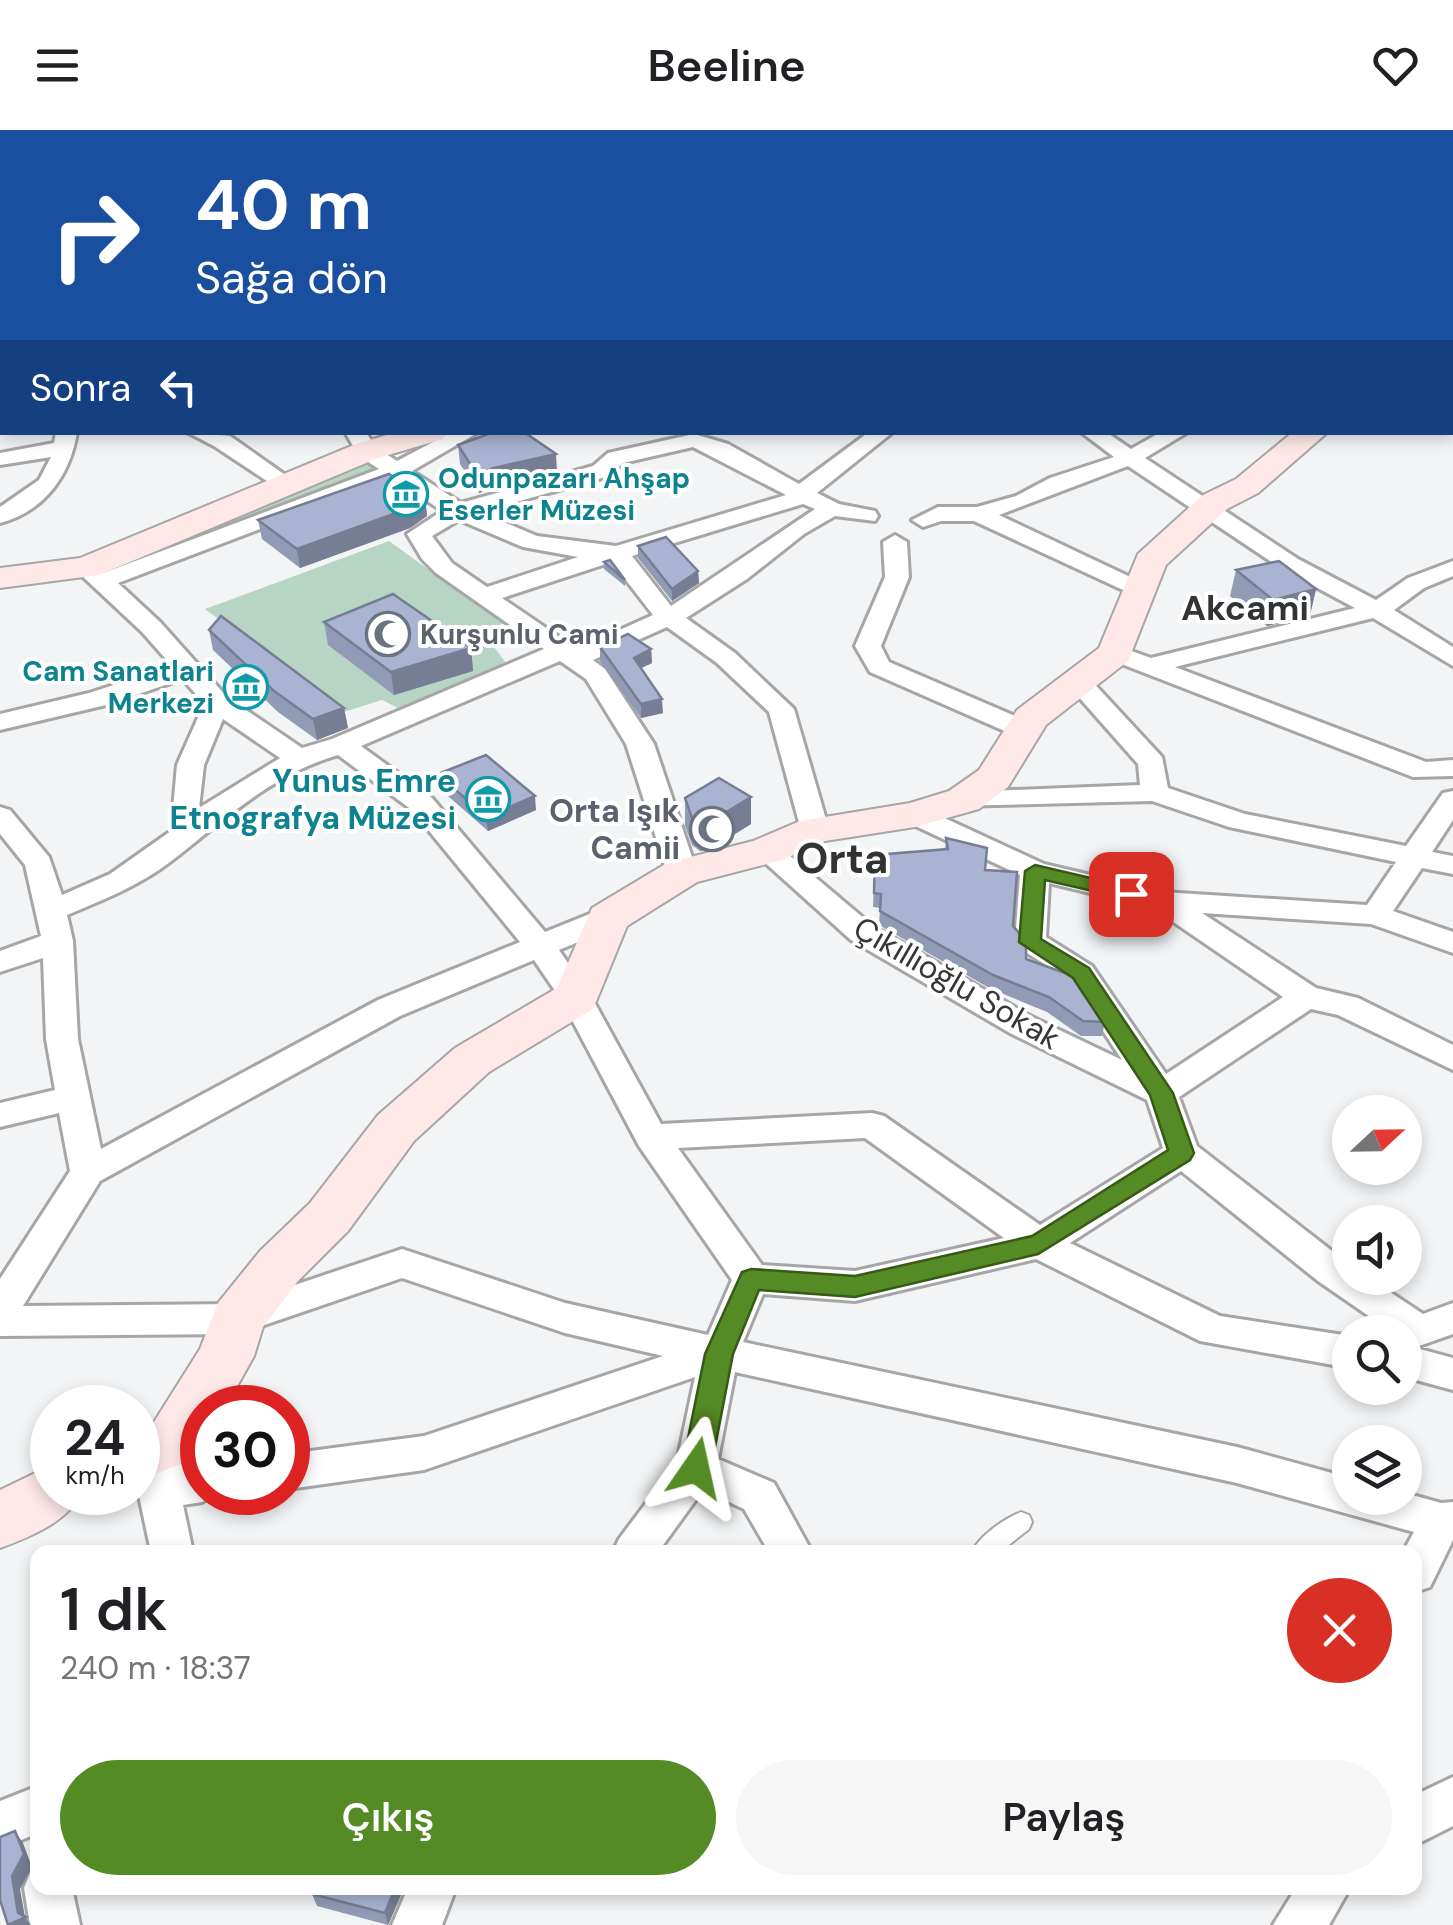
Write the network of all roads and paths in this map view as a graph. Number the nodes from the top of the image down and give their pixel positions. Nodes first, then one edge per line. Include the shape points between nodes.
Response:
1 (204, 435) edge
2 (411, 435) edge
3 (463, 435) edge
4 (879, 435) edge
5 (1094, 435) edge
6 (1172, 435) edge
7 (1305, 435) edge
8 (66, 440) edge
9 (708, 441) edge
10 (361, 442) edge
11 (0, 459) edge
12 (1128, 459) junction
13 (398, 469) junction
14 (286, 484) junction
15 (805, 496) junction
16 (832, 509) junction
17 (1206, 509) junction
18 (458, 511) junction
19 (908, 514) junction
20 (978, 514) junction
21 (0, 516) edge
22 (866, 516) junction
23 (895, 542) junction
24 (617, 553) junction
25 (1453, 568) edge
26 (94, 574) junction
27 (0, 578) edge
28 (1136, 589) junction
29 (485, 596) junction
30 (1377, 610) junction
31 (670, 617) junction
32 (564, 650) junction
33 (1453, 658) edge
34 (1132, 659) junction
35 (188, 669) junction
36 (1078, 681) junction
37 (218, 702) junction
38 (3, 715) edge
39 (1025, 730) junction
40 (342, 745) junction
41 (298, 758) junction
42 (1453, 768) edge
43 (1423, 771) junction
44 (1453, 791) edge
45 (1154, 793) junction
46 (964, 800) junction
47 (1453, 800) edge
48 (915, 815) junction
49 (0, 816) edge
50 (815, 830) junction
51 (185, 833) junction
52 (767, 851) junction
53 (1415, 855) junction
54 (1453, 865) edge
55 (1035, 871) junction
56 (682, 872) junction
57 (1163, 901) junction
58 (1374, 915) junction
59 (608, 918) junction
60 (56, 926) junction
61 (1453, 943) edge
62 (541, 947) junction
63 (0, 962) edge
64 (1306, 997) junction
65 (576, 998) junction
66 (1453, 1059) edge
67 (1161, 1093) junction
68 (73, 1098) junction
69 (0, 1115) edge
70 (651, 1137) junction
71 (1182, 1153) junction
72 (88, 1172) junction
73 (1038, 1244) junction
74 (751, 1279) junction
75 (0, 1310) edge
76 (1386, 1315) edge
77 (238, 1318) junction
78 (0, 1321) edge
79 (1422, 1343) edge
80 (1332, 1349) edge
81 (719, 1354) junction
82 (1453, 1374) edge
83 (160, 1457) edge
84 (696, 1468) junction
85 (310, 1469) edge
86 (160, 1480) edge
87 (1332, 1492) edge
88 (30, 1503) edge
89 (1422, 1514) edge
90 (1447, 1520) edge
91 (0, 1521) edge
92 (1021, 1522) dead end
93 (171, 1545) edge
94 (639, 1545) edge
95 (788, 1545) edge
96 (992, 1545) edge
97 (1422, 1561) edge
98 (1453, 1800) edge
99 (1422, 1816) edge
100 (49, 1895) edge
101 (429, 1895) edge
102 (55, 1925) edge
103 (417, 1925) edge

1 - 14 street
2 - 10 street
3 - 13 street
4 - 15 street
5 - 12 street
6 - 12 street
7 - 17 street via 1247,486
8 - 11 street
8 - 21 street via 47,490
9 - 15 street
9 - 18 street via 616,458 600,471
10 - 13 street
10 - 14 street
12 - 17 street
12 - 20 street
13 - 18 street
13 - 26 street
14 - 26 street
15 - 16 street
15 - 24 street
16 - 22 street
16 - 31 street
17 - 28 street via 1150,561
17 - 30 street
18 - 24 street via 531,542
18 - 29 street via 420,534 444,568
19 - 20 street
19 - 22 street
19 - 23 street via 926,525 922,536
20 - 28 street
22 - 23 street via 860,525 867,535
23 - 39 street via 897,577 868,646 878,667
24 - 29 street
24 - 31 street
25 - 30 street
26 - 27 street
26 - 35 street
28 - 34 street
29 - 32 street
30 - 33 street
30 - 34 street
31 - 32 street via 587,654
31 - 50 street via 781,709
32 - 40 street
32 - 56 street via 596,674 640,744
34 - 36 street
34 - 43 street
35 - 37 street
35 - 38 street via 97,699
36 - 39 street via 1030,718
36 - 45 street via 1152,763
37 - 41 street
37 - 51 street via 184,779
39 - 46 street via 994,778
40 - 41 street
40 - 62 street via 422,804
41 - 51 street
42 - 43 street
43 - 44 street
45 - 46 street
45 - 53 street via 1239,821
46 - 48 street
47 - 53 street
48 - 50 street
48 - 55 street
49 - 60 street via 39,863
50 - 52 street
51 - 60 street
52 - 56 street
52 - 67 street, Çıkıllıoğlu Sokak via 862,933 1020,1026
53 - 54 street
53 - 58 street
55 - 57 street
55 - 67 street via 1030,942 1081,973
56 - 59 street
57 - 58 street
57 - 64 street
58 - 61 street
59 - 62 street
59 - 65 street
60 - 63 street
60 - 68 street via 62,1039
62 - 65 street
62 - 72 street via 389,1008
64 - 66 street via 1347,1006
64 - 67 street
65 - 70 street
65 - 77 street via 472,1060 396,1128 329,1217
67 - 71 street
68 - 69 street
68 - 72 street
70 - 73 street via 872,1125
70 - 74 street
71 - 73 street
71 - 76 street
72 - 75 street
73 - 74 street via 855,1286
73 - 80 street via 1214,1330
74 - 81 street
77 - 78 street
77 - 81 street via 402,1263 565,1318
77 - 83 street via 226,1356
79 - 82 street
81 - 84 street
81 - 85 street via 424,1453
81 - 87 street
84 - 94 street
84 - 95 street via 759,1496
86 - 93 street
88 - 91 street
89 - 90 street
90 - 97 street
92 - 96 lane
98 - 99 street
100 - 102 street
101 - 103 street

